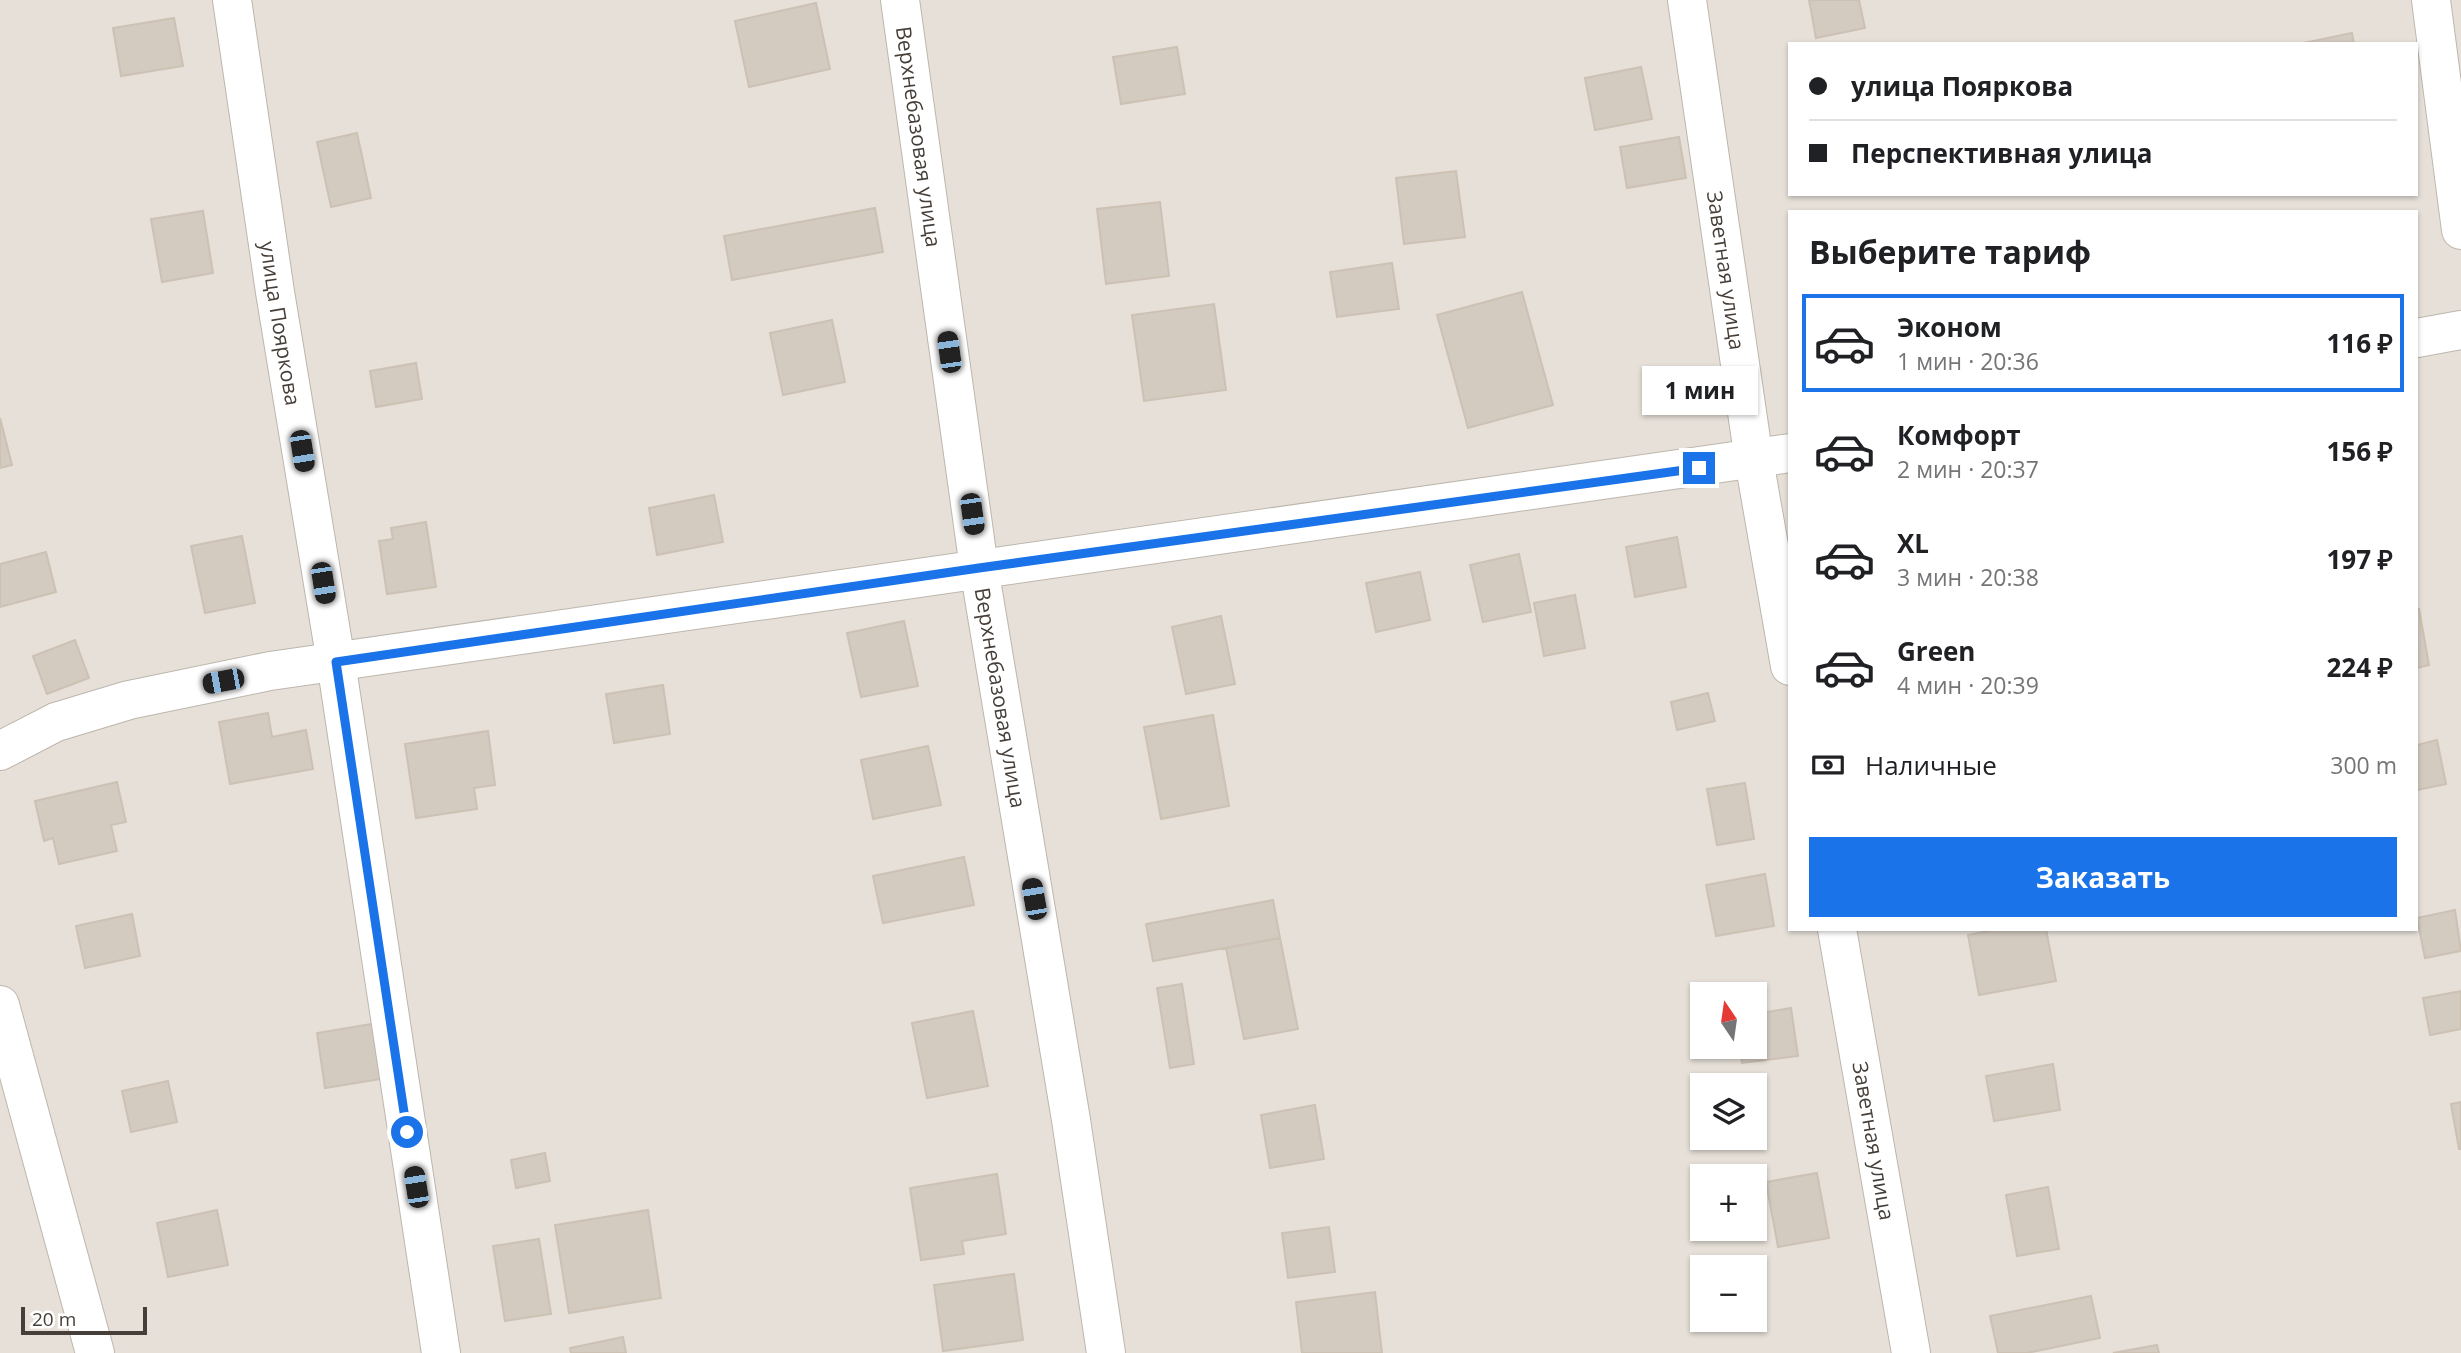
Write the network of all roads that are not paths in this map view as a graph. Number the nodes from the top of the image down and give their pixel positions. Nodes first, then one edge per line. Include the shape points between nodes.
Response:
1 (232, 0) edge
2 (900, 0) edge
3 (1687, 0) edge
4 (2431, 0) edge
5 (2461, 230) edge
6 (2461, 330) edge
7 (2418, 338) edge
8 (1772, 457) edge
9 (979, 568) junction
10 (1788, 643) edge
11 (336, 662) junction
12 (0, 751) edge
13 (1837, 931) edge
14 (0, 1005) edge
15 (95, 1353) edge
16 (441, 1353) edge
17 (1106, 1353) edge
18 (1911, 1353) edge

1 - 11 street, улица Пояркова
2 - 9 street, Верхнебазовая улица
3 - 8 street, Заветная улица
4 - 5 street
6 - 7 street
8 - 9 street
8 - 10 street, Заветная улица
9 - 11 street
9 - 17 street, Верхнебазовая улица
11 - 12 street via 129,700 56,722
11 - 16 street, улица Пояркова
13 - 18 street, Заветная улица
14 - 15 street

